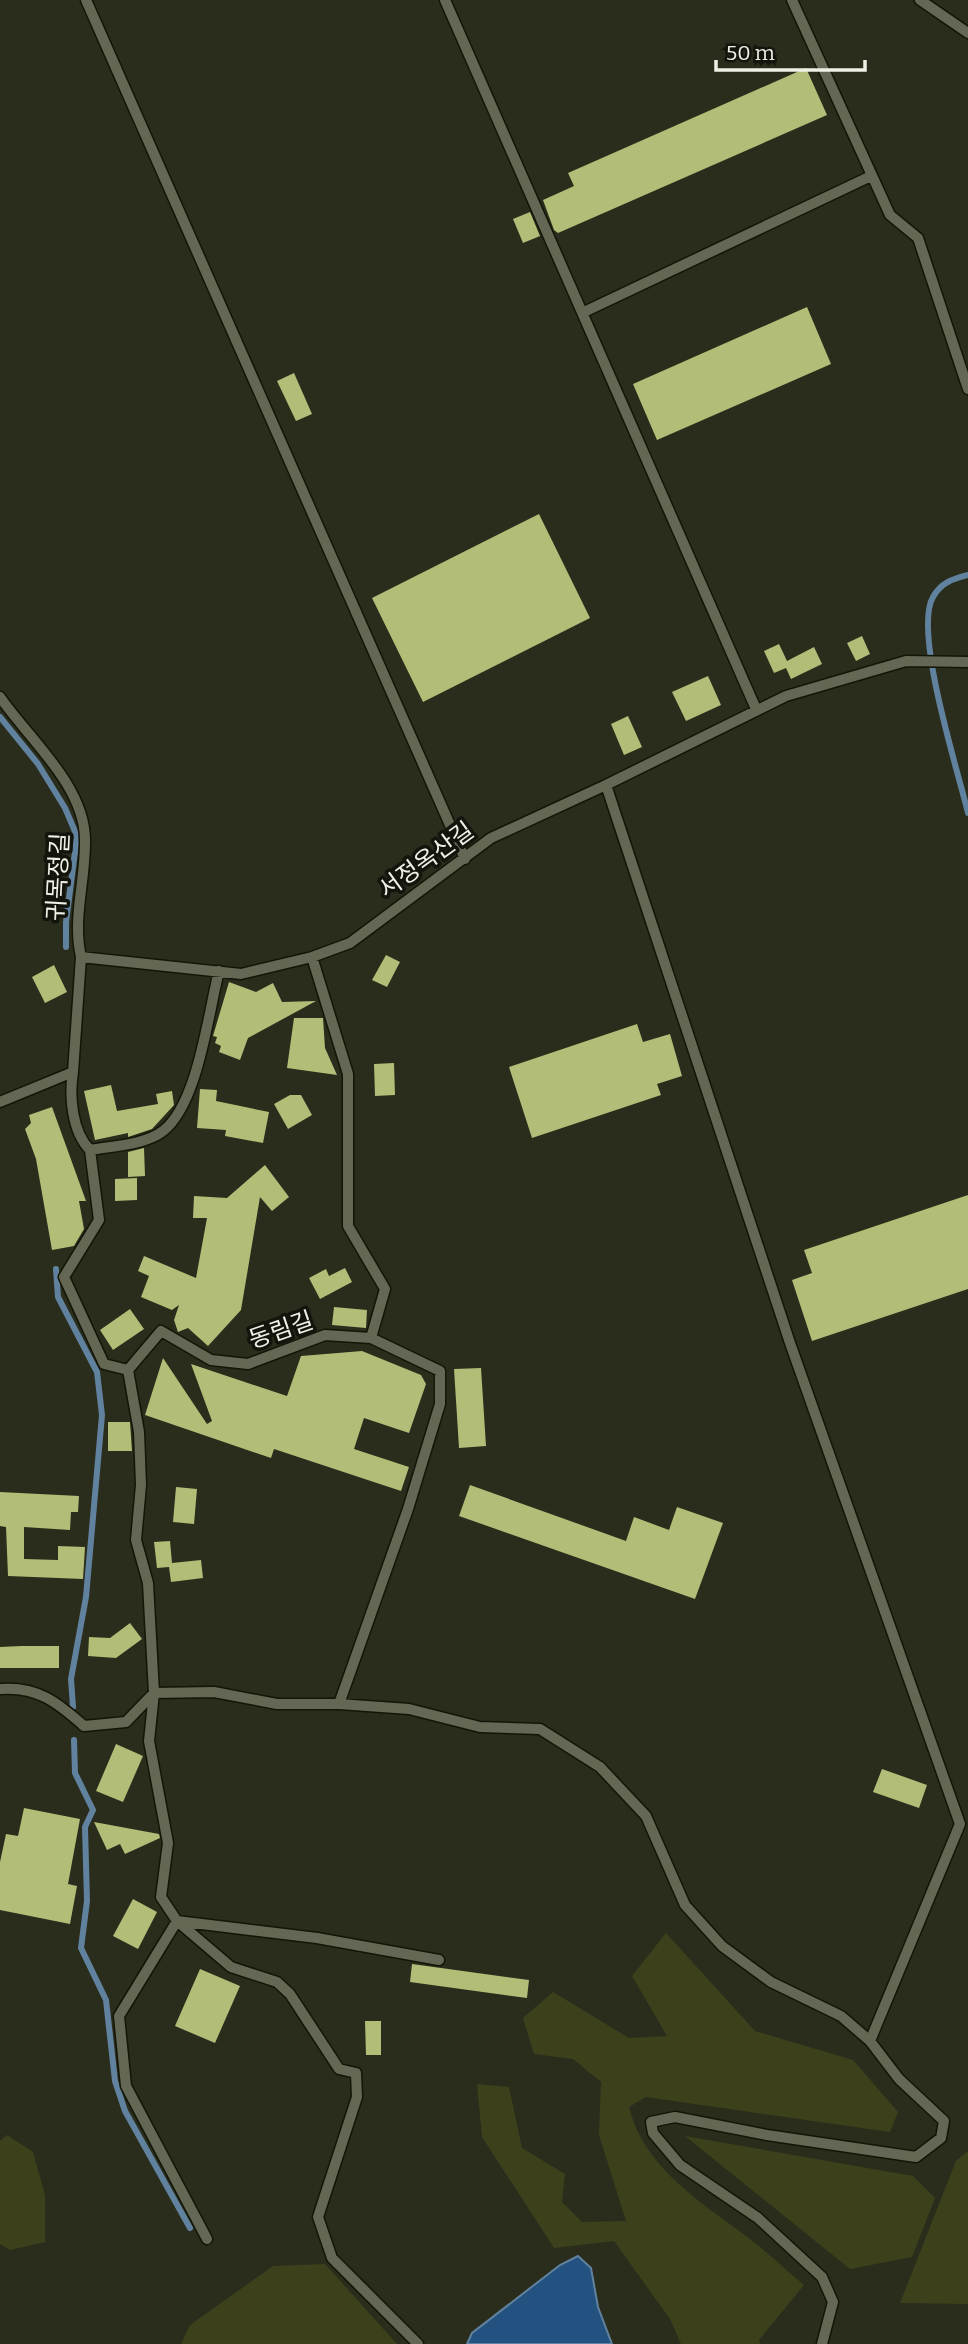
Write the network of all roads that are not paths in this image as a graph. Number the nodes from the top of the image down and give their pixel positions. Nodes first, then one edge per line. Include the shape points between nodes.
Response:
1 (86, 0) edge
2 (445, 0) edge
3 (792, 0) edge
4 (920, 0) edge
5 (968, 33) edge
6 (871, 176) junction
7 (584, 312) junction
8 (968, 389) edge
9 (968, 662) edge
10 (0, 697) edge
11 (756, 709) junction
12 (606, 785) junction
13 (465, 859) junction
14 (81, 957) junction
15 (312, 957) junction
16 (219, 971) junction
17 (73, 1072) junction
18 (0, 1102) edge
19 (90, 1150) junction
20 (370, 1338) junction
21 (128, 1370) junction
22 (0, 1689) edge
23 (154, 1693) junction
24 (339, 1704) junction
25 (177, 1921) junction
26 (439, 1960) dead end
27 (870, 2041) junction
28 (207, 2239) dead end
29 (418, 2344) edge
30 (822, 2344) edge

1 - 13 lane
2 - 7 lane
3 - 6 lane
4 - 5 lane
6 - 7 lane
6 - 8 lane via 890,215 918,238
7 - 11 lane
9 - 11 lane, 서정옥산길 via 905,661 786,695
10 - 14 lane, 귀목정길 via 76,801 85,836 76,936
11 - 12 lane, 서정옥산길
12 - 13 lane, 서정옥산길 via 491,838
12 - 27 lane via 790,1343 960,1824
13 - 15 lane, 서정옥산길 via 350,943
14 - 16 lane, 서정옥산길
14 - 17 lane
15 - 16 lane, 서정옥산길 via 241,974
15 - 20 lane via 348,1074 348,1226 384,1289
16 - 19 lane via 183,1107 162,1132
17 - 18 lane
17 - 19 lane via 70,1095 83,1143
19 - 21 lane via 99,1220 64,1277 104,1364
20 - 21 lane, 동림길 via 325,1335 247,1364 211,1360 161,1331
20 - 24 lane via 440,1371 440,1404
21 - 23 lane via 139,1432 136,1540 148,1583
22 - 23 lane via 22,1688 58,1703 84,1726 126,1722
23 - 24 lane via 214,1692 277,1704
23 - 25 lane via 149,1741 168,1843 161,1897
24 - 27 lane via 409,1709 480,1727 540,1729 600,1767 646,1816 685,1905 722,1946 771,1982 841,2016
25 - 26 lane via 317,1938
25 - 28 lane via 119,2016 120,2028 126,2086
25 - 29 lane via 231,1967 277,1982 290,1994 339,2069 356,2073 357,2097 318,2217 332,2258
27 - 30 lane via 899,2079 944,2121 941,2138 916,2157 676,2117 652,2122 653,2133 680,2165 758,2218 821,2277 834,2302

